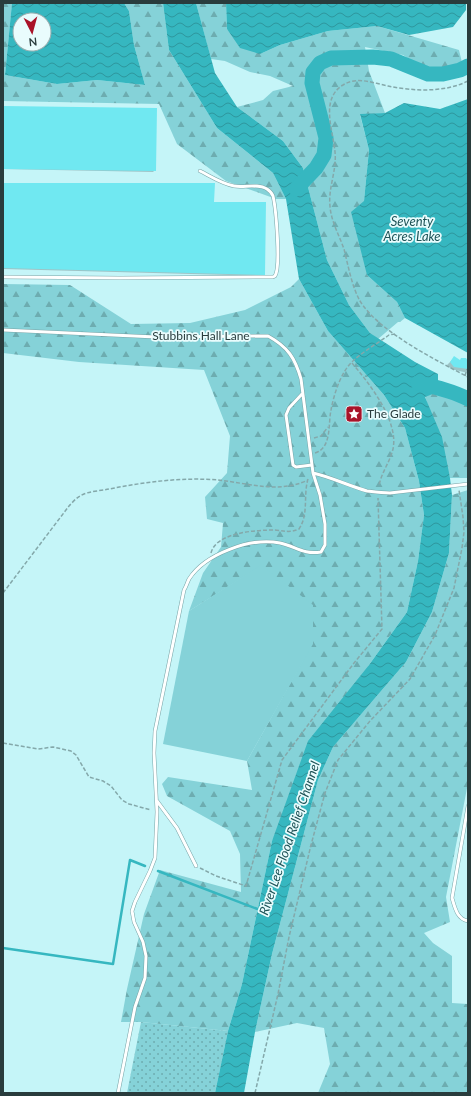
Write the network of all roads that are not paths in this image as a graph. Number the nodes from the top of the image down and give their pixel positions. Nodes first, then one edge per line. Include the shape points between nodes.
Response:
1 (200, 170) dead end
2 (3, 277) edge
3 (3, 330) edge
4 (302, 394) junction
5 (312, 465) junction
6 (313, 473) junction
7 (468, 484) edge
8 (156, 801) junction
9 (468, 806) edge
10 (196, 866) road end
11 (468, 921) edge
12 (118, 1093) edge

1 - 2 lane via 231,186 261,187 271,192 278,243 275,276
3 - 4 lane, Stubbins Hall Lane via 156,337 268,336 280,343 294,360
4 - 5 lane, Stubbins Hall Lane
4 - 5 lane via 286,415 293,465
5 - 6 lane, Stubbins Hall Lane
6 - 7 lane via 367,491 390,493
6 - 8 lane, Stubbins Hall Lane via 325,524 325,545 321,552 312,554 269,542 231,549 209,561 190,578 184,590 155,731
8 - 10 lane via 177,828
8 - 12 lane via 155,858 132,911 146,956 145,978 135,1007
9 - 11 lane via 452,898 456,912 462,920

